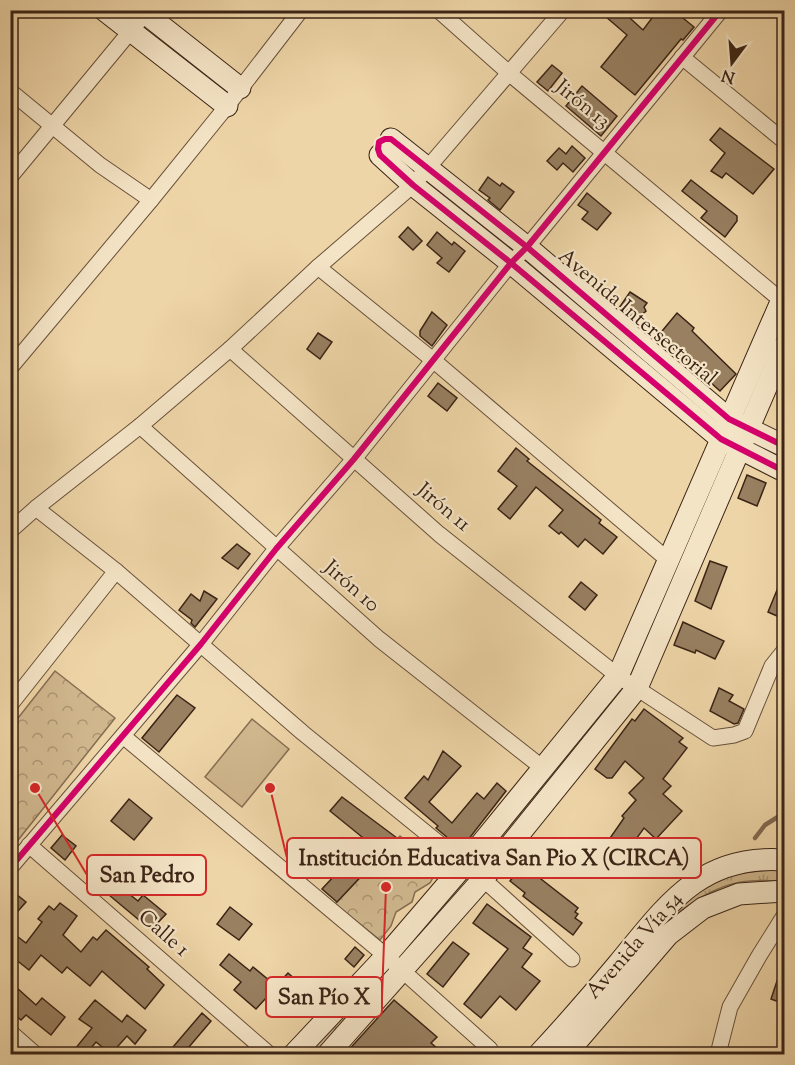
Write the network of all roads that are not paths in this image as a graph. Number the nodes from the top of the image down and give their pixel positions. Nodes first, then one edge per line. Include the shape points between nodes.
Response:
1 (104, 10) edge
2 (301, 10) edge
3 (438, 10) edge
4 (563, 10) edge
5 (722, 10) edge
6 (145, 12) edge
7 (130, 33) junction
8 (682, 57) junction
9 (510, 74) junction
10 (240, 88) junction
11 (10, 91) edge
12 (227, 106) junction
13 (52, 126) junction
14 (784, 141) edge
15 (605, 151) junction
16 (429, 169) junction
17 (10, 177) edge
18 (413, 185) junction
19 (151, 200) junction
20 (527, 247) junction
21 (511, 263) junction
22 (318, 267) junction
23 (783, 298) edge
24 (784, 346) edge
25 (230, 349) junction
26 (434, 360) junction
27 (10, 368) edge
28 (739, 423) junction
29 (140, 426) junction
30 (721, 439) junction
31 (784, 446) edge
32 (740, 450) junction
33 (354, 459) junction
34 (784, 471) edge
35 (36, 508) junction
36 (10, 531) edge
37 (276, 549) junction
38 (668, 560) junction
39 (116, 571) junction
40 (201, 644) junction
41 (784, 651) edge
42 (618, 676) junction
43 (637, 688) junction
44 (10, 705) edge
45 (123, 736) junction
46 (544, 769) junction
47 (561, 783) junction
48 (29, 844) junction
49 (784, 860) edge
50 (464, 865) junction
51 (10, 868) edge
52 (483, 879) junction
53 (784, 891) edge
54 (784, 916) edge
55 (386, 956) junction
56 (572, 959) dead end
57 (402, 972) junction
58 (10, 1032) edge
59 (490, 1049) dead end
60 (35, 1054) edge
61 (269, 1054) edge
62 (294, 1054) edge
63 (328, 1054) edge
64 (538, 1054) edge
65 (566, 1054) edge
66 (718, 1054) edge

1 - 7 street
2 - 10 street
3 - 9 street, Jirón 13
4 - 9 street
5 - 8 street
6 - 7 street
6 - 10 street
7 - 12 street
7 - 13 street
8 - 14 street
8 - 15 street
9 - 15 street, Jirón 13
9 - 16 street
10 - 12 street
11 - 13 street
12 - 19 street
13 - 17 street
13 - 19 street
15 - 20 street
15 - 23 street, Jirón 13
16 - 18 street
16 - 18 street, Avenida Intersectorial via 386,147
16 - 20 street, Avenida Intersectorial
18 - 21 street, Avenida Intersectorial
18 - 22 street
19 - 27 street
20 - 21 street
20 - 28 street, Avenida Intersectorial
21 - 26 street
21 - 30 street, Avenida Intersectorial
22 - 25 street
22 - 26 street
23 - 28 street
24 - 28 street
25 - 29 street
25 - 33 street, Jirón 11
26 - 33 street
26 - 38 street
28 - 30 street
28 - 31 street, Avenida Intersectorial
28 - 32 street
29 - 35 street
29 - 37 street, Jirón 10
30 - 32 street, Avenida Intersectorial
30 - 38 street
32 - 34 street, Avenida Intersectorial
32 - 43 street
33 - 37 street
33 - 42 street, Jirón 11 via 439,534
35 - 36 street
35 - 39 street
37 - 40 street
37 - 46 street, Jirón 10 via 379,639
38 - 42 street
39 - 40 street
39 - 44 street
40 - 45 street
40 - 50 street
41 - 43 street, Jirón 11 via 772,666 745,731 734,735 713,738
42 - 43 street, Jirón 11
42 - 46 street
43 - 47 street
45 - 48 street
45 - 55 street
46 - 47 street
46 - 50 street
47 - 52 street
48 - 51 street
48 - 61 street, Calle 1
49 - 64 street, Avenida Vía 54 via 726,866 678,894
50 - 52 street
50 - 55 street
52 - 56 street
52 - 57 street
53 - 65 street via 739,894 703,908 668,934
54 - 66 street via 730,1007
55 - 57 street
55 - 62 street
57 - 59 street
57 - 63 street
58 - 60 street

